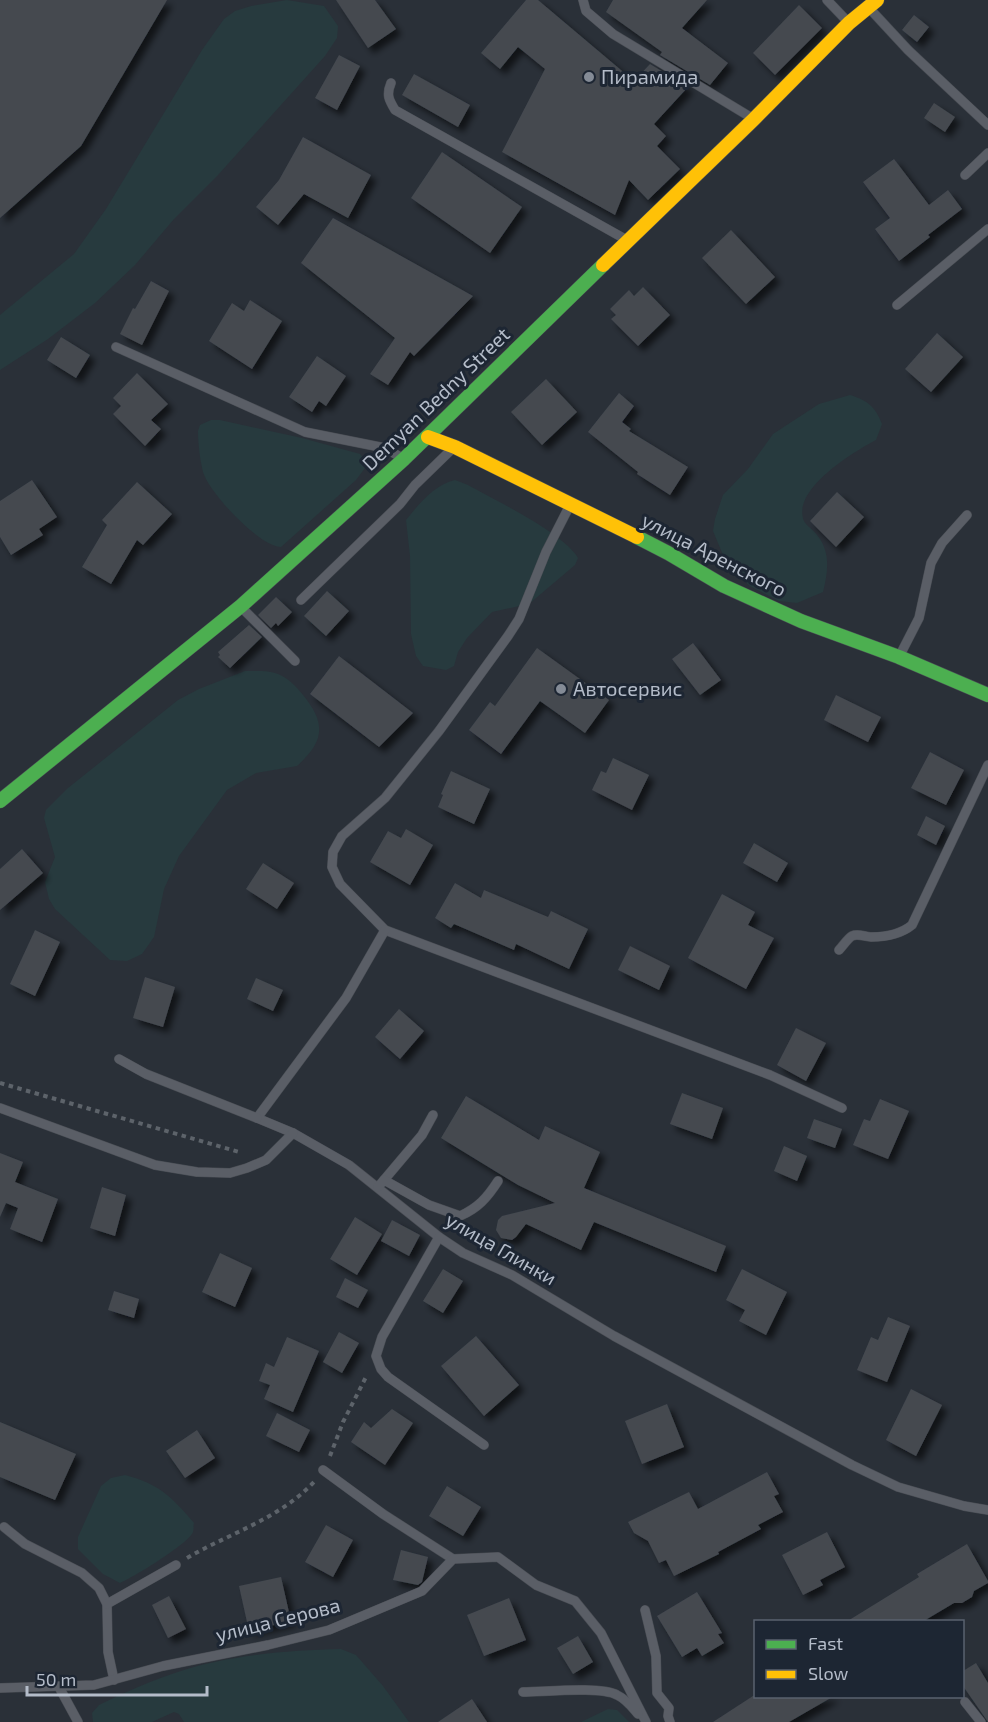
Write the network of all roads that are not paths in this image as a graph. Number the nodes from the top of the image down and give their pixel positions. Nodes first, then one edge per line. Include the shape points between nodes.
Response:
1 (583, 0) edge
2 (826, 0) edge
3 (873, 4) edge
4 (849, 23) junction
5 (391, 83) dead end
6 (754, 119) junction
7 (988, 125) edge
8 (988, 153) edge
9 (965, 175) dead end
10 (988, 229) edge
11 (627, 241) junction
12 (897, 305) dead end
13 (116, 347) dead end
14 (428, 437) junction
15 (455, 447) junction
16 (404, 459) junction
17 (570, 505) junction
18 (967, 515) dead end
19 (301, 600) dead end
20 (241, 606) junction
21 (899, 657) junction
22 (295, 661) dead end
23 (988, 695) edge
24 (988, 765) edge
25 (0, 801) edge
26 (385, 930) junction
27 (839, 950) dead end
28 (119, 1059) dead end
29 (0, 1107) edge
30 (842, 1108) dead end
31 (434, 1115) dead end
32 (257, 1118) junction
33 (293, 1133) junction
34 (498, 1181) dead end
35 (381, 1183) junction
36 (439, 1237) junction
37 (484, 1445) dead end
38 (323, 1470) road end
39 (988, 1510) edge
40 (4, 1527) dead end
41 (453, 1559) junction
42 (176, 1565) road end
43 (107, 1604) junction
44 (645, 1610) dead end
45 (114, 1680) junction
46 (59, 1687) junction
47 (0, 1688) edge
48 (523, 1692) dead end
49 (965, 1702) dead end
50 (78, 1722) edge
51 (645, 1722) edge
52 (670, 1722) edge
53 (981, 1722) edge

1 - 6 lane via 586,11 613,34
2 - 4 lane
3 - 4 street, Demyan Bedny Street
3 - 7 lane via 908,50
4 - 6 street, Demyan Bedny Street
5 - 11 lane via 387,91 395,110
6 - 11 street, Demyan Bedny Street
8 - 9 lane
10 - 12 lane
11 - 14 street, Demyan Bedny Street
13 - 16 lane via 297,429 385,448
14 - 15 street, улица Аренского
14 - 16 street, Demyan Bedny Street
15 - 17 street, улица Аренского
15 - 19 lane
16 - 20 street, Demyan Bedny Street
17 - 21 street, улица Аренского via 668,553 724,586 801,621
17 - 26 lane via 519,619 439,731 385,798 342,836 333,852 332,867 340,884
18 - 21 lane via 942,543 931,563 918,618
20 - 22 lane
20 - 25 street, Demyan Bedny Street
21 - 23 street, улица Аренского
24 - 27 lane via 912,925 892,934 852,936
26 - 30 lane via 770,1075
26 - 32 lane via 346,998
28 - 32 lane, улица Глинки via 146,1074
29 - 33 lane via 155,1165 198,1173 230,1173 266,1160
31 - 35 lane
32 - 33 lane, улица Глинки
33 - 35 lane, улица Глинки
34 - 35 lane via 475,1209 460,1216
35 - 36 lane, улица Глинки
36 - 37 lane via 382,1337 376,1356 388,1377
36 - 39 lane, улица Глинки via 852,1465 898,1487
38 - 41 lane
40 - 43 lane via 25,1544 82,1573 99,1588
41 - 45 lane, улица Серова via 422,1591 329,1630
41 - 51 lane via 498,1557 536,1585 575,1601 601,1633
42 - 43 lane
43 - 45 lane via 108,1652
44 - 52 lane via 656,1656 657,1693 669,1708
45 - 46 lane, улица Серова
46 - 47 lane, улица Серова
46 - 50 lane
48 - 51 lane via 615,1693
49 - 53 lane

